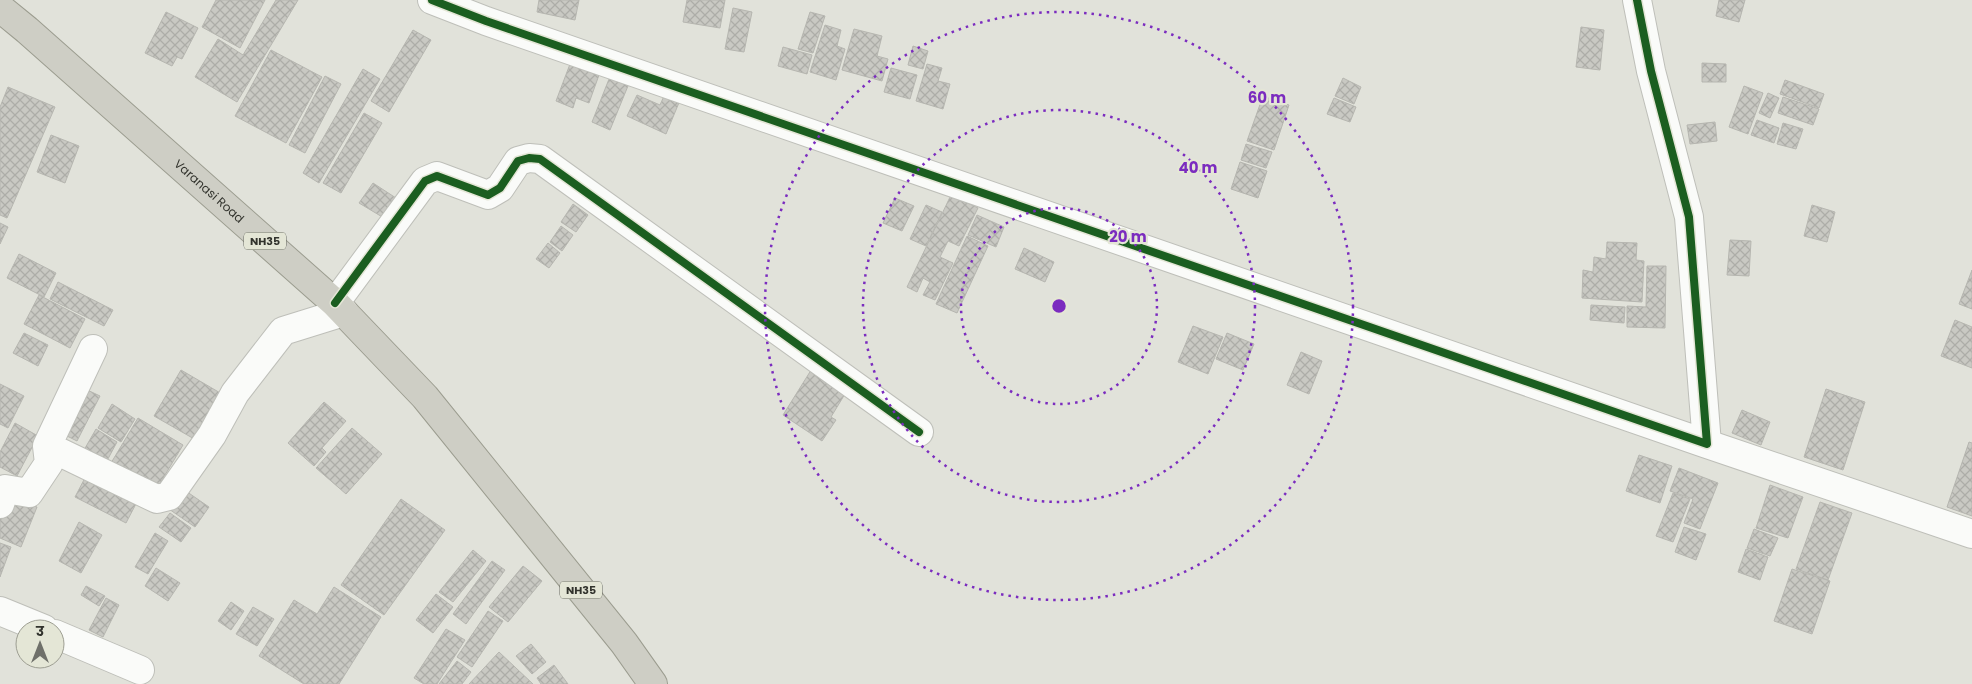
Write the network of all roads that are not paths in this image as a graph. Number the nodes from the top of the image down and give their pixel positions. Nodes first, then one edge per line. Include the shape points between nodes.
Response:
1 (432, 0) edge
2 (1637, 0) edge
3 (0, 8) edge
4 (339, 308) junction
5 (93, 349) dead end
6 (919, 432) dead end
7 (1707, 444) junction
8 (47, 446) junction
9 (0, 504) edge
10 (1972, 534) edge
11 (0, 610) edge
12 (21, 619) edge
13 (65, 638) edge
14 (140, 670) dead end
15 (653, 684) edge

1 - 7 street via 486,22
2 - 7 street via 1651,71 1689,217
3 - 4 highway, Varanasi Road / NH35
4 - 6 street via 425,182 437,176 488,195 500,188 518,161 540,159
4 - 8 street via 283,331 234,392 212,435 169,496 157,499
4 - 15 highway, Varanasi Road / NH35 via 425,397 624,643
5 - 8 street
7 - 10 street
8 - 9 street via 49,463 28,493 5,488
11 - 12 street
13 - 14 street

